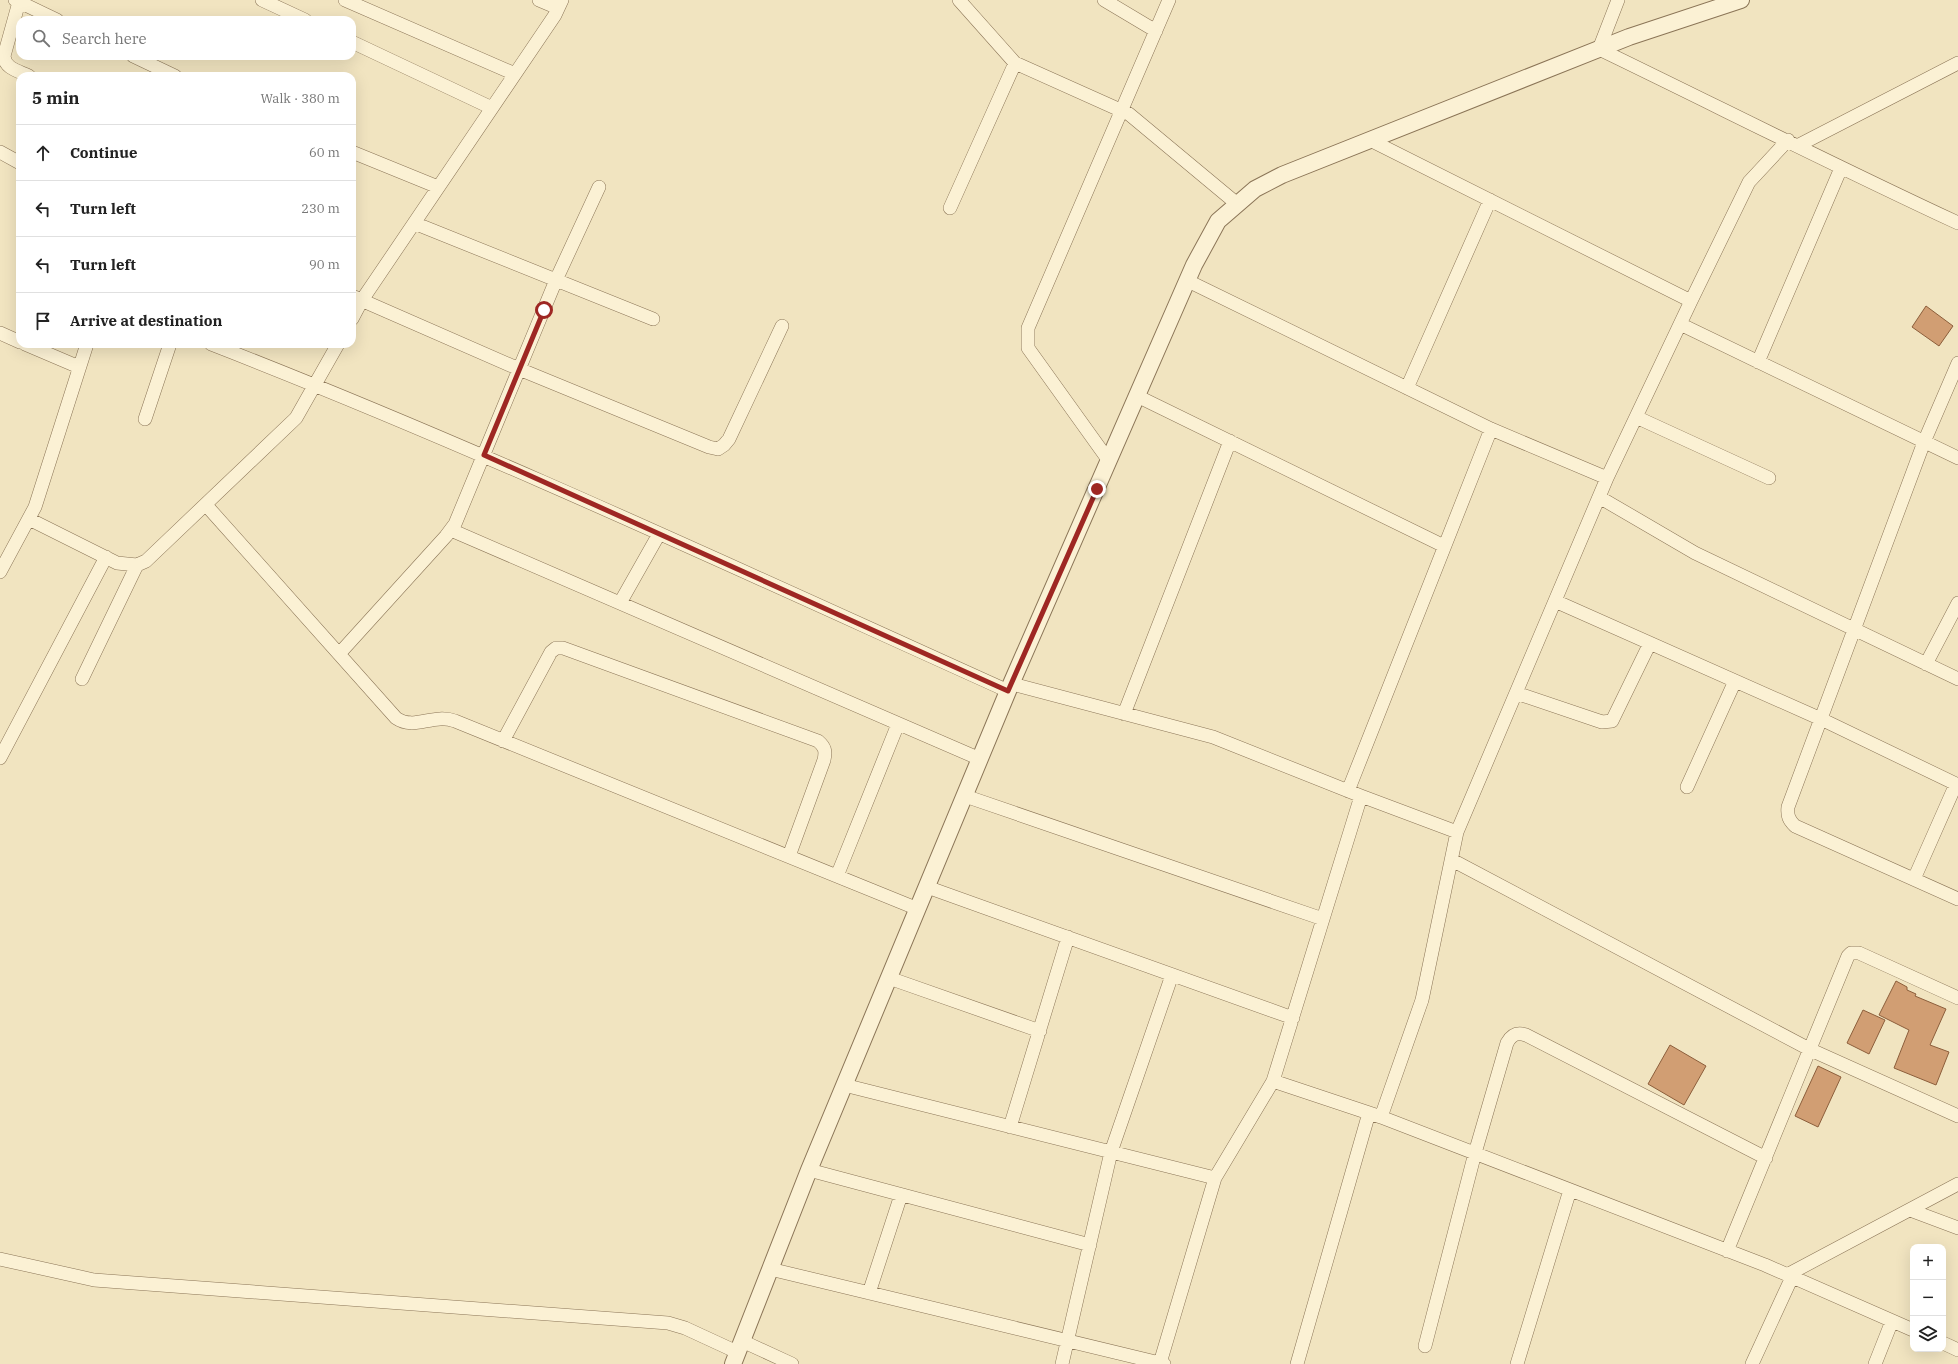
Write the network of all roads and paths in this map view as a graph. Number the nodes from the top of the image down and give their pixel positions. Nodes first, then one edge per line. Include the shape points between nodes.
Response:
1 (262, 0) edge
2 (345, 0) edge
3 (539, 0) edge
4 (959, 0) edge
5 (1104, 0) edge
6 (1169, 0) edge
7 (1618, 0) edge
8 (1741, 0) edge
9 (17, 1) edge
10 (560, 4) edge
11 (49, 16) edge
12 (296, 16) edge
13 (1156, 31) junction
14 (356, 44) edge
15 (1599, 49) junction
16 (141, 60) edge
17 (1015, 63) junction
18 (1958, 63) edge
19 (20, 72) edge
20 (167, 72) edge
21 (515, 74) junction
22 (492, 108) junction
23 (1122, 111) junction
24 (1370, 140) junction
25 (1794, 143) junction
26 (0, 152) edge
27 (356, 154) edge
28 (16, 161) edge
29 (1841, 168) junction
30 (438, 187) junction
31 (599, 187) dead end
32 (1490, 200) junction
33 (1236, 203) junction
34 (950, 208) dead end
35 (414, 223) junction
36 (1958, 223) edge
37 (556, 280) junction
38 (1188, 281) junction
39 (357, 298) edge
40 (1691, 301) junction
41 (653, 319) dead end
42 (1680, 324) junction
43 (782, 326) dead end
44 (0, 333) edge
45 (16, 340) edge
46 (34, 348) edge
47 (85, 348) edge
48 (169, 348) edge
49 (221, 348) edge
50 (336, 348) edge
51 (1758, 362) junction
52 (1958, 363) edge
53 (79, 367) junction
54 (519, 369) junction
55 (316, 385) junction
56 (1407, 388) junction
57 (1137, 396) junction
58 (1636, 417) junction
59 (145, 419) dead end
60 (1491, 429) junction
61 (1230, 442) junction
62 (1924, 442) junction
63 (484, 455) junction
64 (1958, 458) edge
65 (1109, 461) junction
66 (1607, 478) junction
67 (1769, 478) dead end
68 (1599, 497) junction
69 (206, 505) junction
70 (29, 519) junction
71 (451, 530) junction
72 (659, 534) junction
73 (1444, 546) junction
74 (106, 557) junction
75 (137, 565) junction
76 (0, 572) edge
77 (1555, 601) junction
78 (620, 603) junction
79 (1958, 603) edge
80 (1854, 630) junction
81 (1650, 643) junction
82 (339, 654) junction
83 (1926, 664) junction
84 (82, 679) dead end
85 (1958, 679) edge
86 (1735, 681) junction
87 (1010, 687) junction
88 (1516, 693) junction
89 (1124, 714) junction
90 (1821, 719) junction
91 (898, 724) junction
92 (504, 741) junction
93 (0, 758) edge
94 (980, 759) junction
95 (1957, 785) edge
96 (1687, 787) dead end
97 (1348, 791) junction
98 (965, 796) junction
99 (1361, 796) junction
100 (1457, 832) junction
101 (789, 856) junction
102 (1452, 860) junction
103 (837, 876) junction
104 (1914, 879) junction
105 (927, 887) junction
106 (1958, 899) edge
107 (918, 909) junction
108 (1323, 919) junction
109 (1068, 937) junction
110 (1172, 974) junction
111 (889, 978) junction
112 (1958, 998) edge
113 (1293, 1018) junction
114 (1040, 1031) junction
115 (1811, 1050) junction
116 (1273, 1081) junction
117 (844, 1086) junction
118 (1369, 1113) junction
119 (1958, 1116) edge
120 (1381, 1117) junction
121 (1010, 1127) junction
122 (1111, 1152) junction
123 (1475, 1153) junction
124 (1766, 1158) junction
125 (808, 1170) junction
126 (1215, 1178) junction
127 (1958, 1184) edge
128 (1570, 1190) junction
129 (901, 1195) junction
130 (1910, 1210) junction
131 (1958, 1228) edge
132 (1090, 1245) junction
133 (1727, 1251) junction
134 (0, 1259) edge
135 (770, 1269) junction
136 (1789, 1276) junction
137 (869, 1293) junction
138 (1892, 1321) junction
139 (1910, 1329) edge
140 (1068, 1341) junction
141 (1946, 1344) edge
142 (1425, 1346) dead end
143 (1958, 1350) edge
144 (737, 1352) edge
145 (792, 1364) edge
146 (1062, 1364) edge
147 (1162, 1364) edge
148 (1297, 1364) edge
149 (1518, 1364) edge
150 (1752, 1364) edge
151 (1875, 1364) edge

1 - 12 street
2 - 21 street
3 - 10 street
4 - 17 street
5 - 13 street
6 - 13 street
7 - 15 street
8 - 15 street
9 - 11 street
9 - 19 street via 4,62
10 - 21 street
13 - 23 street
14 - 22 street
15 - 24 street
15 - 25 street
16 - 20 street
17 - 23 street
17 - 34 street
18 - 25 street
21 - 22 street
22 - 30 street
23 - 33 street
23 - 65 street via 1028,328 1027,337 1028,348
24 - 32 street
24 - 33 street via 1282,175 1255,189
25 - 29 street
25 - 40 street via 1749,182
26 - 28 street
27 - 30 street
29 - 36 street
29 - 51 street
30 - 35 street
31 - 37 street
32 - 40 street
32 - 56 street
33 - 38 street via 1218,221
35 - 37 street
35 - 39 street
37 - 41 street
37 - 54 street
38 - 56 street
38 - 57 street
39 - 54 street
40 - 42 street
42 - 51 street
42 - 58 street
43 - 54 street via 729,439 718,449
44 - 45 street
46 - 53 street
47 - 53 street
48 - 59 street
49 - 55 street
50 - 55 street
51 - 62 street
52 - 62 street
53 - 70 street
54 - 63 street
55 - 63 street
55 - 69 street via 296,418
56 - 60 street
57 - 61 street
57 - 65 street
58 - 66 street
58 - 67 street
60 - 66 street
60 - 73 street
61 - 73 street
61 - 89 street
62 - 64 street
62 - 80 street
63 - 71 street
63 - 72 street
65 - 87 street
66 - 68 street
68 - 77 street
68 - 80 street via 1694,553
69 - 75 street via 154,554
69 - 82 street
70 - 74 street
70 - 76 street
71 - 78 street
71 - 82 street
72 - 78 street
72 - 87 street
73 - 97 street
74 - 75 street via 117,563
74 - 93 street
75 - 84 street
77 - 81 street
77 - 88 street
78 - 91 street
79 - 83 street
80 - 83 street
80 - 90 street
81 - 86 street
81 - 88 street via 1612,721 1602,722
82 - 92 street via 403,723 447,718
83 - 85 street
86 - 90 street
86 - 96 street
87 - 89 street
87 - 94 street
88 - 100 street
89 - 97 street via 1213,737
90 - 95 street
90 - 104 street via 1788,807 1790,821 1795,826
91 - 94 street
91 - 103 street
92 - 101 street
92 - 101 street via 551,652 556,648 563,648 818,741 824,746 826,753
94 - 98 street
95 - 104 street
97 - 99 street
98 - 105 street
98 - 108 street
99 - 100 street
99 - 108 street
100 - 102 street
101 - 103 street
102 - 115 street
102 - 120 street via 1422,1000
103 - 107 street
104 - 106 street
105 - 107 street
105 - 109 street
107 - 111 street
108 - 113 street
109 - 110 street
109 - 114 street
110 - 113 street
110 - 122 street
111 - 114 street
111 - 117 street
112 - 115 street via 1859,952 1851,953
113 - 116 street
114 - 121 street
115 - 119 street
115 - 124 street
116 - 118 street
116 - 126 street
117 - 121 street
117 - 125 street
118 - 120 street
118 - 148 street
120 - 123 street
121 - 122 street
122 - 126 street
122 - 132 street
123 - 124 street via 1507,1043 1510,1037 1521,1033
123 - 128 street
123 - 142 street
124 - 133 street
125 - 129 street
125 - 135 street
126 - 147 street
127 - 130 street
128 - 133 street
128 - 149 street
129 - 132 street
129 - 137 street
130 - 131 street
130 - 136 street
132 - 140 street
133 - 136 street
134 - 144 street via 94,1280 668,1323
135 - 137 street
135 - 144 street
136 - 138 street
136 - 150 street
137 - 140 street
138 - 139 street
138 - 151 street
140 - 146 street
140 - 147 street
141 - 143 street
144 - 145 street

